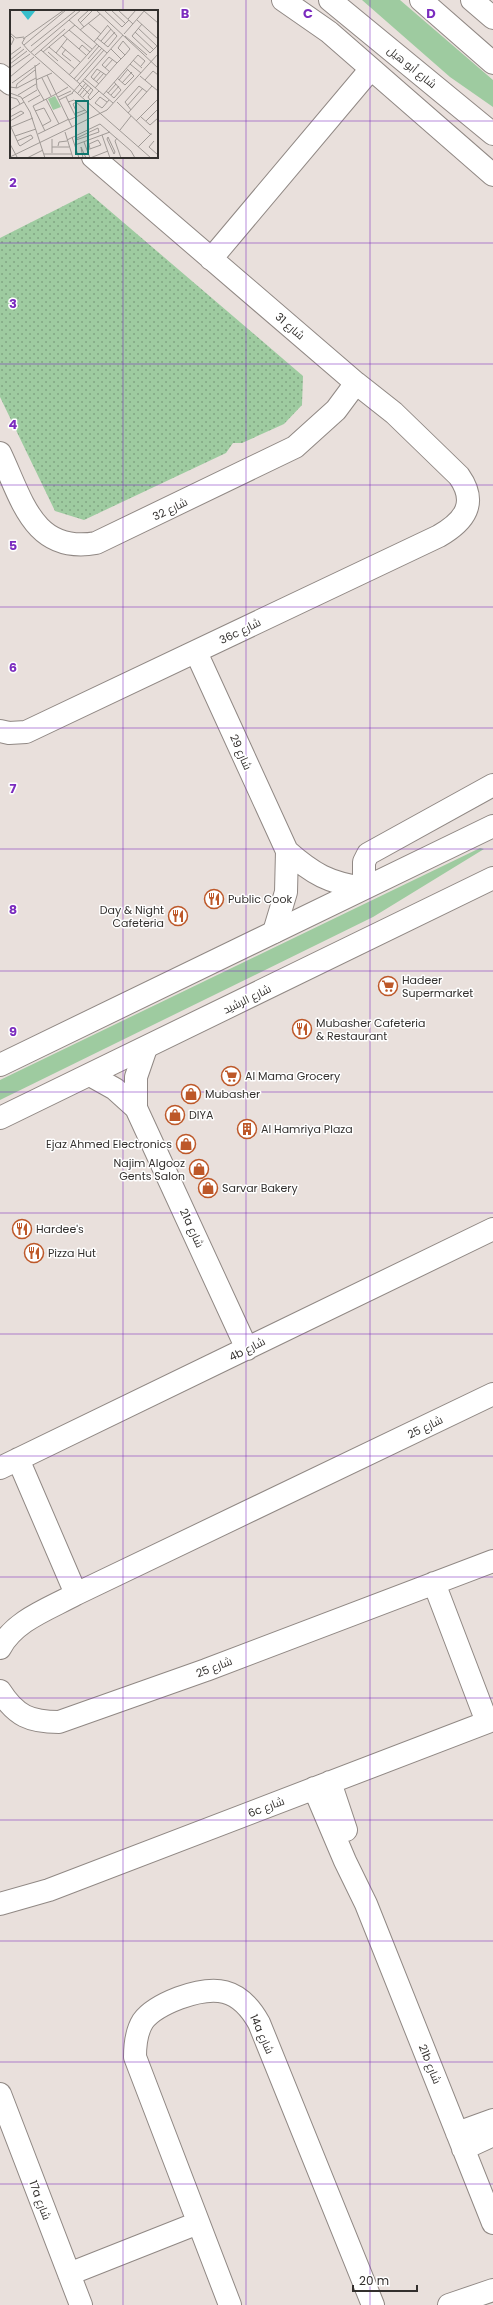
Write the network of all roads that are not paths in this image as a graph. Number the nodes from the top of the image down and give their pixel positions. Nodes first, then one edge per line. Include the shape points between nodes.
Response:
1 (283, 0) edge
2 (330, 0) edge
3 (421, 0) edge
4 (472, 0) edge
5 (493, 18) edge
6 (493, 63) edge
7 (370, 70) junction
8 (0, 75) edge
9 (10, 83) edge
10 (493, 134) edge
11 (94, 158) edge
12 (493, 175) edge
13 (211, 259) junction
14 (356, 383) junction
15 (0, 453) edge
16 (468, 507) joint
17 (196, 652) junction
18 (0, 731) edge
19 (493, 785) edge
20 (493, 826) edge
21 (287, 851) junction
22 (493, 878) edge
23 (364, 888) junction
24 (274, 932) junction
25 (146, 1048) junction
26 (0, 1065) edge
27 (90, 1075) junction
28 (136, 1108) junction
29 (0, 1118) edge
30 (493, 1230) edge
31 (247, 1349) junction
32 (493, 1394) edge
33 (9, 1463) edge
34 (493, 1562) edge
35 (434, 1583) junction
36 (76, 1594) junction
37 (0, 1648) edge
38 (0, 1691) edge
39 (490, 1721) edge
40 (322, 1785) junction
41 (40, 1894) junction
42 (0, 1904) edge
43 (0, 1914) edge
44 (0, 2094) edge
45 (493, 2120) edge
46 (493, 2135) edge
47 (460, 2141) junction
48 (198, 2223) junction
49 (493, 2223) edge
50 (69, 2274) junction
51 (493, 2290) edge
52 (81, 2305) edge
53 (230, 2305) edge
54 (374, 2305) edge
55 (449, 2305) edge

1 - 7 street via 329,32
2 - 10 street, شارع أبو هيل
3 - 6 street
4 - 5 street
7 - 12 street
7 - 13 street
8 - 9 street
11 - 13 street, شارع 31
13 - 14 street, شارع 31
14 - 15 street, شارع 32 via 336,410 295,447 96,543 81,546 66,544 40,529 31,517
14 - 16 street, شارع 31 via 394,413 445,460 465,485
16 - 17 street, 36c شارع via 451,529 438,536
17 - 18 street, 36c شارع via 26,732
17 - 21 street, شارع 29
19 - 23 street via 368,854 364,862
20 - 23 street
21 - 23 street, شارع 29 via 320,876 339,885
21 - 24 street, شارع 29 via 286,892
22 - 25 street, شارع الرشيد
23 - 24 street
24 - 26 street
25 - 27 street, شارع الرشيد
25 - 28 street, 21a شارع via 136,1077
27 - 28 street, 21a شارع via 115,1089
27 - 29 street, شارع الرشيد
28 - 31 street, 21a شارع
30 - 31 street, 4b شارع
31 - 33 street, 4b شارع
32 - 36 street, شارع 25
33 - 36 street
34 - 35 street, شارع 25
35 - 38 street, شارع 25 via 185,1678 59,1722 41,1722 23,1717 9,1705
35 - 39 street
36 - 37 street, شارع 25 via 20,1624 6,1637
39 - 40 street, 6c شارع
40 - 41 street, 6c شارع
40 - 47 street, 21b شارع via 345,1861 366,1904
41 - 42 street, 6c شارع
41 - 43 street, 6c شارع
44 - 50 street, 17a شارع
45 - 47 street
46 - 47 street
47 - 49 street, 21b شارع
48 - 50 street
48 - 53 street, 14a شارع
48 - 54 street, 14a شارع via 139,2072 135,2057 135,2041 143,2022 154,2011 167,2003 209,1990 225,1992 240,1998 259,2023
50 - 52 street, 17a شارع
51 - 55 street

